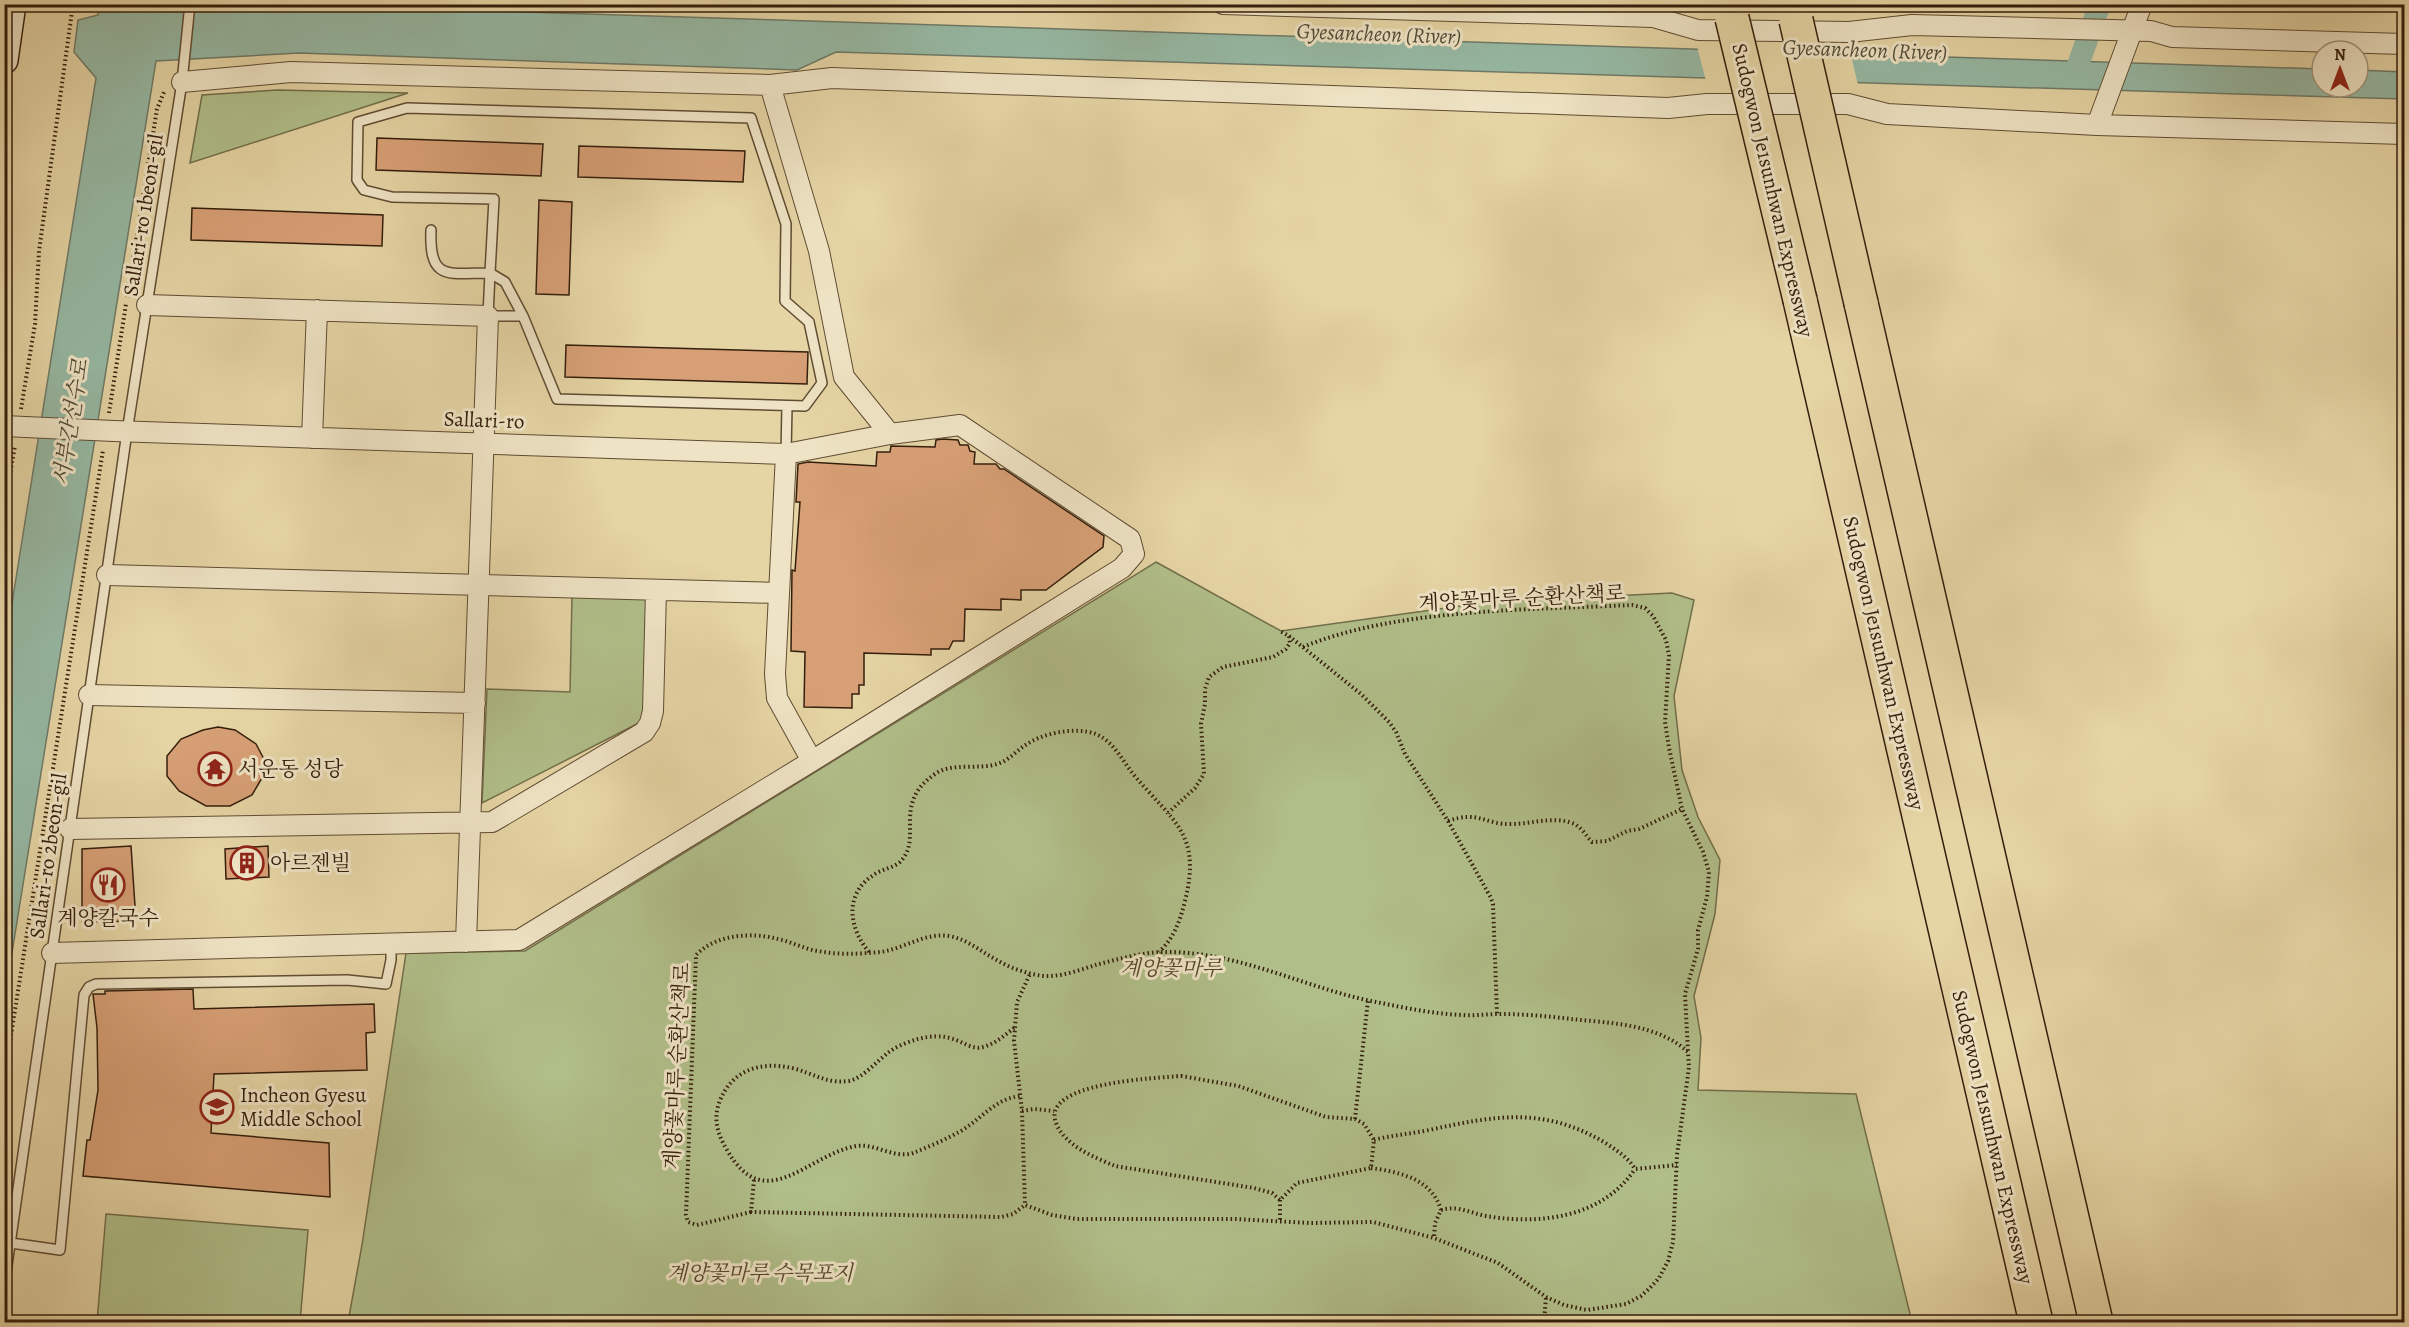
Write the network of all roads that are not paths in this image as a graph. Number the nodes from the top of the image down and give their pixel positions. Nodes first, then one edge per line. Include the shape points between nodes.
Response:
1 (12, 4) edge
2 (190, 4) edge
3 (1223, 4) edge
4 (2142, 4) edge
5 (1731, 11) edge
6 (1794, 12) edge
7 (2130, 35) junction
8 (2404, 44) edge
9 (6, 47) edge
10 (183, 75) junction
11 (770, 85) junction
12 (2098, 122) junction
13 (2404, 134) edge
14 (431, 230) dead end
15 (490, 273) junction
16 (147, 305) junction
17 (316, 310) junction
18 (488, 316) junction
19 (523, 316) junction
20 (787, 406) junction
21 (16, 427) edge
22 (113, 430) junction
23 (890, 434) junction
24 (312, 438) junction
25 (483, 444) junction
26 (786, 454) junction
27 (107, 575) junction
28 (478, 585) junction
29 (656, 590) junction
30 (778, 593) junction
31 (89, 695) junction
32 (475, 703) junction
33 (812, 761) junction
34 (470, 823) junction
35 (70, 829) junction
36 (466, 942) junction
37 (391, 944) junction
38 (52, 953) junction
39 (11, 1243) junction
40 (4, 1286) edge
41 (2036, 1323) edge
42 (2096, 1323) edge

1 - 9 main road
2 - 10 lane, Sallari-ro 1beon-gil
3 - 7 street via 1653,17 1698,30 1849,32 1912,26 2105,30
4 - 7 street
5 - 41 highway, Sudogwon Je1sunhwan Expressway, bridge
6 - 42 highway, bridge
7 - 8 street via 2151,31 2172,37
7 - 12 street
10 - 11 street via 291,72
10 - 16 lane, Sallari-ro 1beon-gil
11 - 12 street via 832,78 1668,108 1707,104 1848,104 1887,114
11 - 23 street via 819,251 844,377
12 - 13 street
14 - 15 lane via 430,252 435,265 446,273
15 - 18 lane
15 - 19 lane via 505,282
15 - 20 lane via 494,199 388,197 364,190 357,180 358,122 406,108 751,118 786,224 785,302 809,322 822,383 805,406
16 - 17 street
16 - 22 lane, Sallari-ro 1beon-gil
17 - 18 street
17 - 24 street
18 - 19 lane
18 - 25 street
19 - 20 lane via 557,399
20 - 26 lane
21 - 22 street, Sallari-ro, bridge
22 - 24 street, Sallari-ro
22 - 27 lane, Sallari-ro 2beon-gil
23 - 26 street, Sallari-ro
23 - 33 street, Sallari-ro via 960,426 1130,539 1134,554 1122,568
24 - 25 street, Sallari-ro
25 - 26 street, Sallari-ro
25 - 28 street
26 - 30 street
27 - 28 street
27 - 31 lane, Sallari-ro 2beon-gil
28 - 29 street
28 - 32 street
29 - 30 street
29 - 34 street via 653,711 644,732 492,822
30 - 33 street via 774,674 777,698
31 - 32 street
31 - 35 lane, Sallari-ro 2beon-gil
32 - 34 street
33 - 36 street via 519,940
34 - 35 street
34 - 36 street
35 - 38 lane, Sallari-ro 2beon-gil
36 - 37 street
37 - 38 street
37 - 39 lane via 386,984 347,980 89,987 84,994 60,1250
38 - 39 lane, Sallari-ro 2beon-gil
39 - 40 lane, Sallari-ro 2beon-gil

